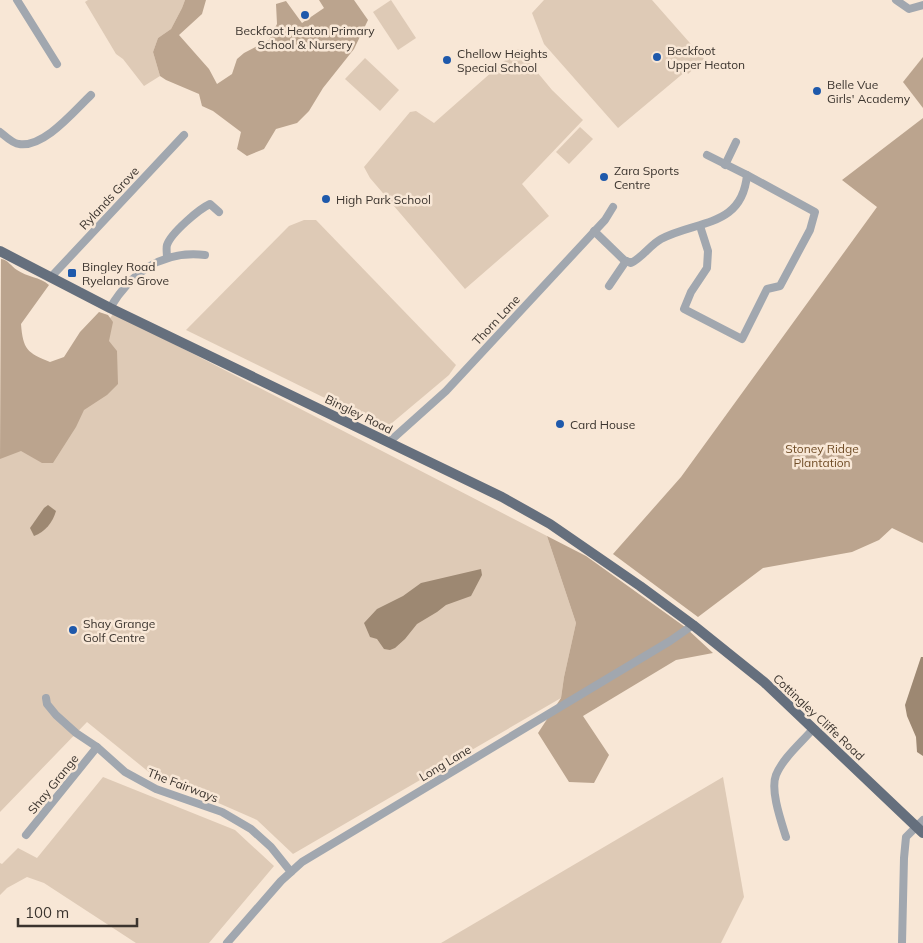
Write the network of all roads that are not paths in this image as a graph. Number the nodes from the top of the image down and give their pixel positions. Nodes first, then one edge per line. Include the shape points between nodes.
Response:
1 (17, 0) edge
2 (896, 0) edge
3 (923, 5) edge
4 (57, 64) dead end
5 (90, 95) dead end
6 (0, 132) edge
7 (184, 135) dead end
8 (736, 142) dead end
9 (707, 155) dead end
10 (725, 165) junction
11 (747, 176) junction
12 (613, 207) dead end
13 (219, 212) dead end
14 (700, 226) junction
15 (594, 231) junction
16 (0, 251) edge
17 (205, 254) dead end
18 (167, 257) junction
19 (626, 261) junction
20 (51, 277) junction
21 (609, 286) dead end
22 (110, 308) junction
23 (389, 442) junction
24 (693, 625) junction
25 (46, 698) dead end
26 (813, 729) junction
27 (97, 747) junction
28 (921, 826) edge
29 (26, 835) dead end
30 (786, 837) dead end
31 (291, 872) junction
32 (227, 943) edge
33 (902, 943) edge

1 - 4 street
2 - 3 street via 909,9
5 - 6 street via 52,132 32,144 17,144
7 - 20 street, Rylands Grove
8 - 10 street
9 - 10 street
10 - 11 street
11 - 14 street via 746,187 728,214
11 - 14 street via 815,212 810,230 780,286 767,289 742,340 684,309 707,268 708,251
12 - 15 street, Thorn Lane
13 - 18 street via 210,204 190,219 167,245
14 - 19 street via 660,239 638,260
15 - 19 street
15 - 23 street, Thorn Lane via 446,391
16 - 20 main road, Bingley Road
17 - 18 street
18 - 22 street via 131,280 120,290
19 - 21 street
20 - 22 main road, Bingley Road
22 - 23 main road, Bingley Road
23 - 24 main road, Bingley Road via 550,524
24 - 26 main road, Cottingley Cliffe Road via 764,682
24 - 31 street, Long Lane via 302,862
25 - 27 street, The Fairways via 46,704 56,715
26 - 28 main road, Cottingley Cliffe Road
26 - 30 street via 776,776 775,791
27 - 29 street, Shay Grange
27 - 31 street, The Fairways via 125,772 156,789 222,812 251,829
28 - 33 street via 906,838
31 - 32 street, Long Lane

